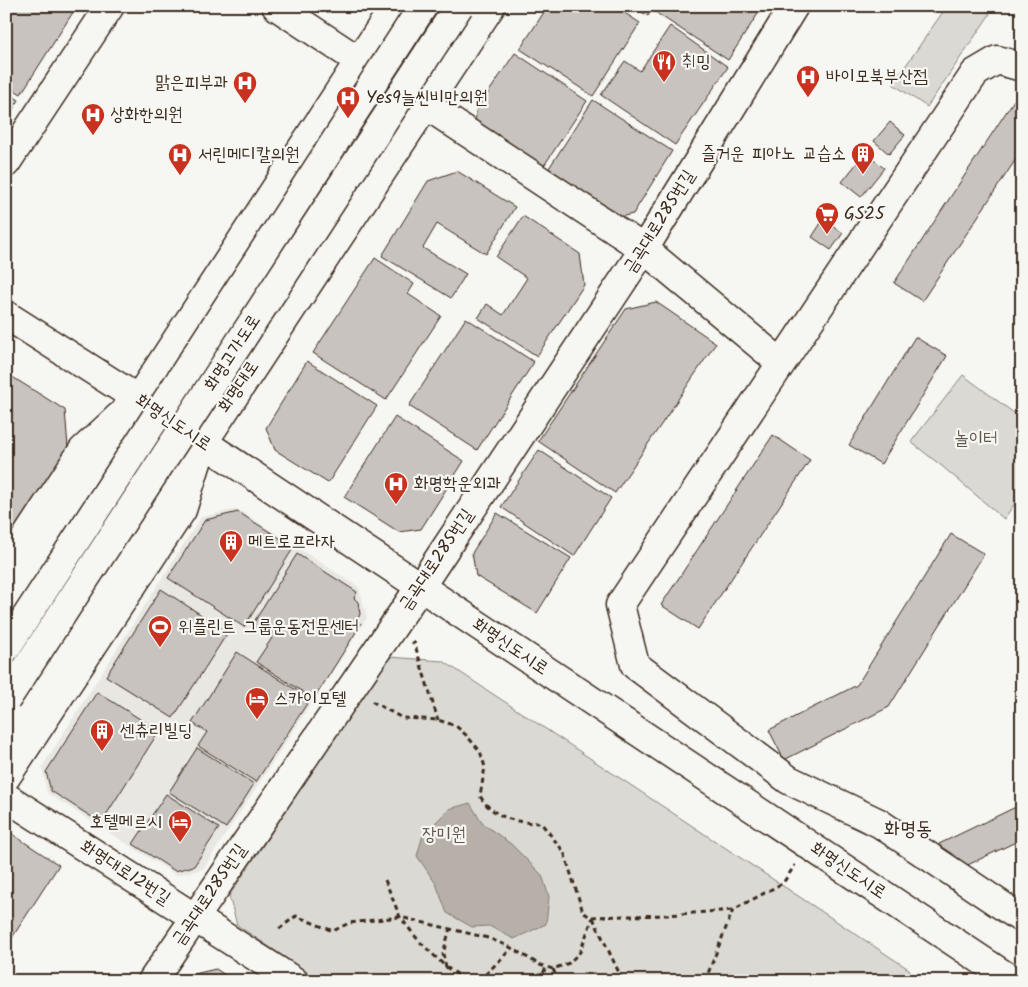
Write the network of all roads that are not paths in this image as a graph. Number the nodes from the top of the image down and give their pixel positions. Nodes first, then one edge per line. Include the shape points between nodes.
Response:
1 (110, 6) edge
2 (276, 6) edge
3 (395, 6) edge
4 (423, 6) edge
5 (459, 6) edge
6 (492, 6) edge
7 (794, 6) edge
8 (360, 62) junction
9 (1022, 67) edge
10 (426, 106) junction
11 (6, 163) edge
12 (644, 249) junction
13 (6, 315) edge
14 (781, 363) junction
15 (138, 399) junction
16 (202, 443) junction
17 (6, 568) edge
18 (420, 587) junction
19 (6, 604) edge
20 (6, 648) edge
21 (6, 700) edge
22 (6, 739) edge
23 (6, 777) edge
24 (6, 797) edge
25 (195, 917) junction
26 (1022, 919) edge
27 (152, 981) edge
28 (294, 981) edge
29 (1013, 981) edge

1 - 11 main road
2 - 8 main road
3 - 8 main road
4 - 20 main road, 화명고가도로, bridge
5 - 21 main road, 화명고가도로, bridge
6 - 10 main road, 화명대로
7 - 12 main road, 금곡대로285번길
8 - 10 main road
8 - 15 main road
9 - 14 main road via 997,60 975,73
10 - 12 main road
10 - 16 main road, 화명대로
12 - 14 main road
12 - 18 main road, 금곡대로285번길
13 - 15 main road, 화명신도시로
14 - 26 main road via 620,605 635,665 789,780 879,823
15 - 16 main road, 화명신도시로
15 - 17 main road via 83,450
15 - 19 main road
16 - 18 main road, 화명신도시로
16 - 22 main road
16 - 23 main road, 화명대로 via 182,510
18 - 25 main road, 금곡대로285번길
18 - 29 main road, 화명신도시로
24 - 25 main road, 화명대로12번길
25 - 27 main road, 금곡대로285번길
25 - 28 main road, 화명대로12번길

